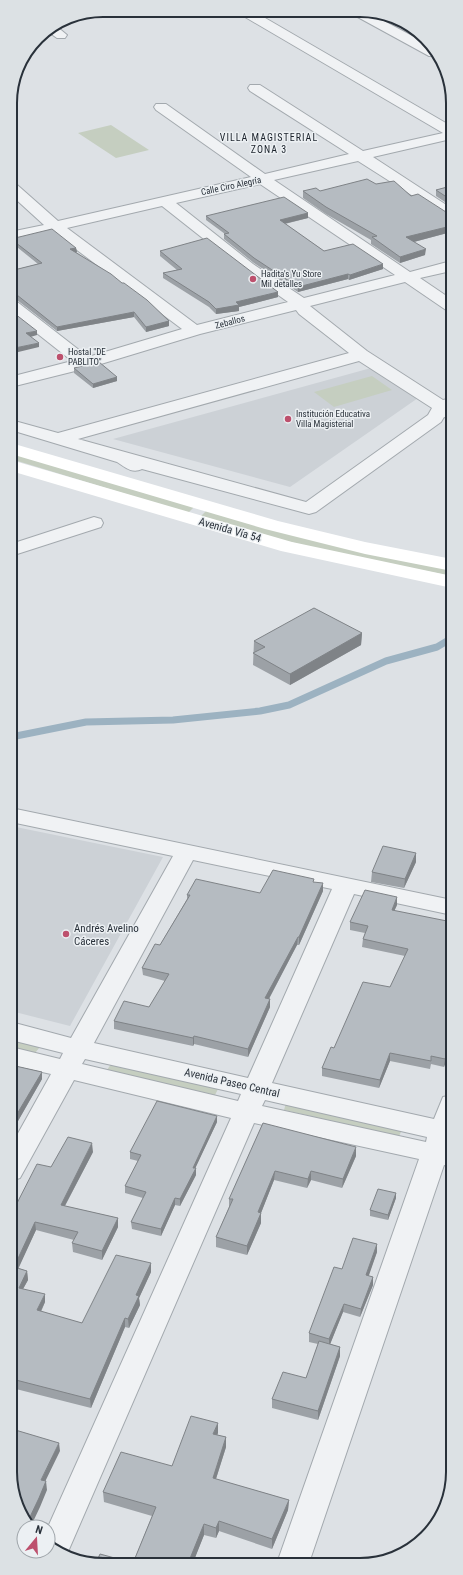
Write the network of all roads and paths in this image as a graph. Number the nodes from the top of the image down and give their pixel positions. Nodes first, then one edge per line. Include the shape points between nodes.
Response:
1 (254, 17) edge
2 (368, 17) edge
3 (426, 49) edge
4 (255, 88) dead end
5 (161, 107) dead end
6 (446, 129) edge
7 (446, 137) edge
8 (361, 156) junction
9 (263, 179) junction
10 (17, 192) edge
11 (164, 201) junction
12 (446, 211) edge
13 (56, 227) junction
14 (17, 235) edge
15 (446, 267) edge
16 (407, 277) junction
17 (446, 303) edge
18 (300, 304) junction
19 (17, 310) edge
20 (194, 331) junction
21 (367, 359) junction
22 (85, 363) junction
23 (17, 380) edge
24 (446, 407) edge
25 (446, 410) edge
26 (17, 427) edge
27 (67, 441) junction
28 (17, 450) edge
29 (123, 458) junction
30 (17, 467) edge
31 (131, 485) junction
32 (94, 523) dead end
33 (17, 548) edge
34 (446, 565) edge
35 (446, 581) edge
36 (17, 816) edge
37 (186, 852) junction
38 (346, 885) junction
39 (446, 906) edge
40 (17, 1034) edge
41 (17, 1056) edge
42 (72, 1059) junction
43 (252, 1100) junction
44 (446, 1143) edge
45 (17, 1160) edge
46 (56, 1544) edge
47 (295, 1558) edge

1 - 6 street
2 - 3 street
4 - 8 street
5 - 9 street
7 - 8 street, Calle Ciro Alegría
8 - 9 street, Calle Ciro Alegría
8 - 12 street
9 - 11 street, Calle Ciro Alegría
9 - 16 street
10 - 13 street
11 - 13 street, Calle Ciro Alegría
11 - 18 street
13 - 14 street, Calle Ciro Alegría
13 - 20 street
15 - 16 street, Zeballos
16 - 17 street
16 - 18 street, Zeballos
18 - 20 street, Zeballos
18 - 21 street via 305,312
19 - 22 street
20 - 22 street, Zeballos
21 - 24 street
21 - 27 street
22 - 23 street, Zeballos
25 - 29 street via 309,508
26 - 27 street
27 - 29 street
28 - 31 main road, Avenida Vía 54
29 - 31 street via 140,470
30 - 35 main road, Avenida Vía 54 via 288,547
31 - 34 main road, Avenida Vía 54 via 272,525
32 - 33 street
36 - 37 street
37 - 38 street
37 - 42 street
38 - 39 street
38 - 43 street
40 - 42 street
41 - 42 street
42 - 43 street
42 - 45 street
43 - 44 street
43 - 46 street
44 - 47 street

